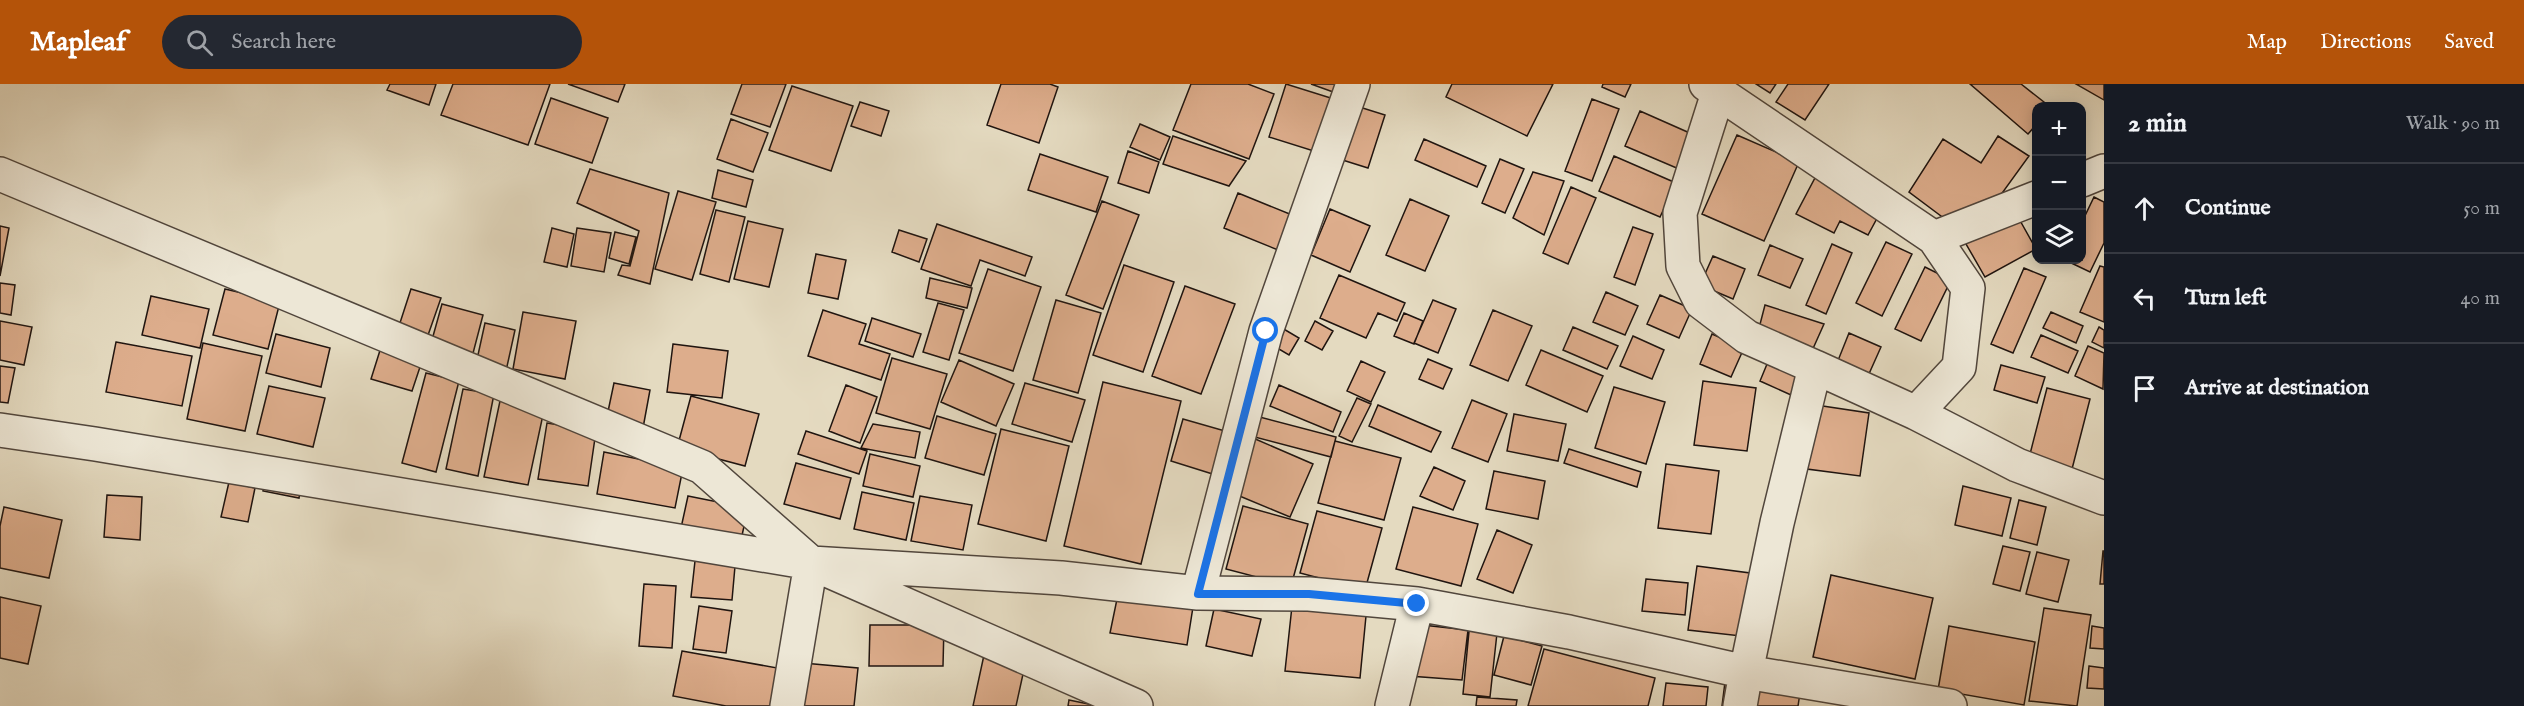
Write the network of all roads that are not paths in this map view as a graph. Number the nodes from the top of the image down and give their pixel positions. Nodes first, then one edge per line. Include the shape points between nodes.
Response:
1 (1353, 84) edge
2 (1712, 88) edge
3 (2104, 171) edge
4 (0, 174) edge
5 (2086, 178) edge
6 (2032, 200) edge
7 (1934, 238) junction
8 (1815, 367) junction
9 (1916, 413) junction
10 (0, 430) edge
11 (2104, 498) edge
12 (811, 563) junction
13 (1198, 594) junction
14 (1417, 604) junction
15 (1746, 672) junction
16 (787, 706) edge
17 (1136, 706) edge
18 (1392, 706) edge
19 (1740, 706) edge
20 (1950, 706) edge

1 - 13 street via 1266,331
2 - 7 street
2 - 8 street via 1680,213 1683,266 1701,302 1747,337
3 - 5 street
4 - 12 street via 702,467
6 - 7 street
7 - 9 street via 1968,288 1959,367
8 - 9 street
8 - 15 street
9 - 11 street via 2017,465
10 - 12 street
12 - 13 street via 1061,578
12 - 16 street
12 - 17 street
13 - 14 street via 1309,594
14 - 15 street via 1569,632
14 - 18 street
15 - 19 street
15 - 20 street

